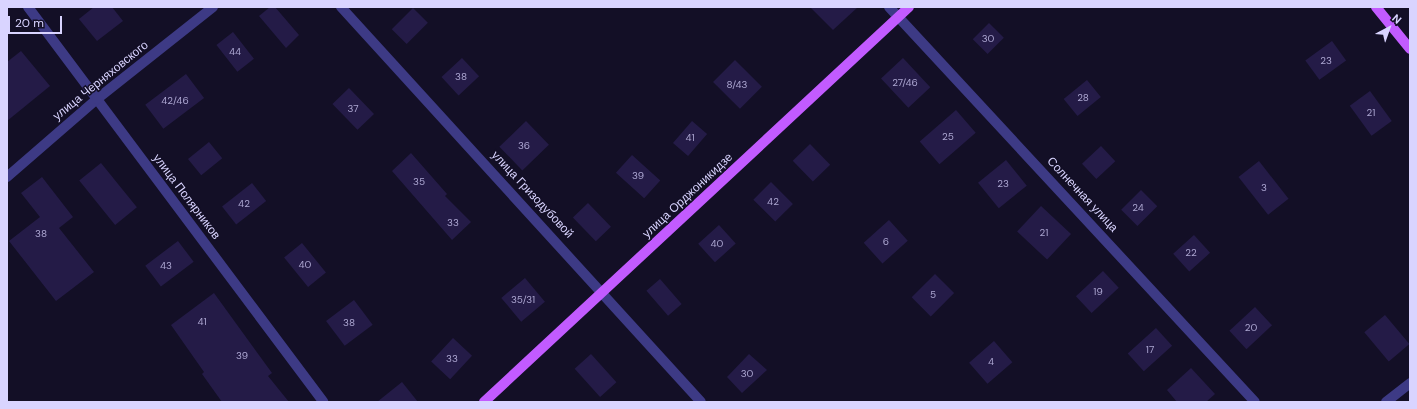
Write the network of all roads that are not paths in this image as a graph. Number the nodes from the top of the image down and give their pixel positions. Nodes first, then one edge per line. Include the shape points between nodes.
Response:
1 (28, 7) edge
2 (213, 7) edge
3 (341, 7) edge
4 (889, 7) edge
5 (909, 7) edge
6 (1376, 7) edge
7 (899, 16) junction
8 (1410, 49) edge
9 (97, 99) junction
10 (7, 177) edge
11 (604, 293) junction
12 (1410, 383) edge
13 (323, 402) edge
14 (484, 402) edge
15 (701, 402) edge
16 (1255, 402) edge
17 (1386, 402) edge

1 - 9 street, улица Полярников
2 - 9 street, улица Черняховского
3 - 11 street, улица Гризодубовой
4 - 7 street, Солнечная улица
5 - 7 main road, улица Орджоникидзе
6 - 8 main road
7 - 11 main road, улица Орджоникидзе
7 - 16 street, Солнечная улица
9 - 10 street, улица Черняховского
9 - 13 street, улица Полярников
11 - 14 main road, улица Орджоникидзе
11 - 15 street, улица Гризодубовой
12 - 17 street

